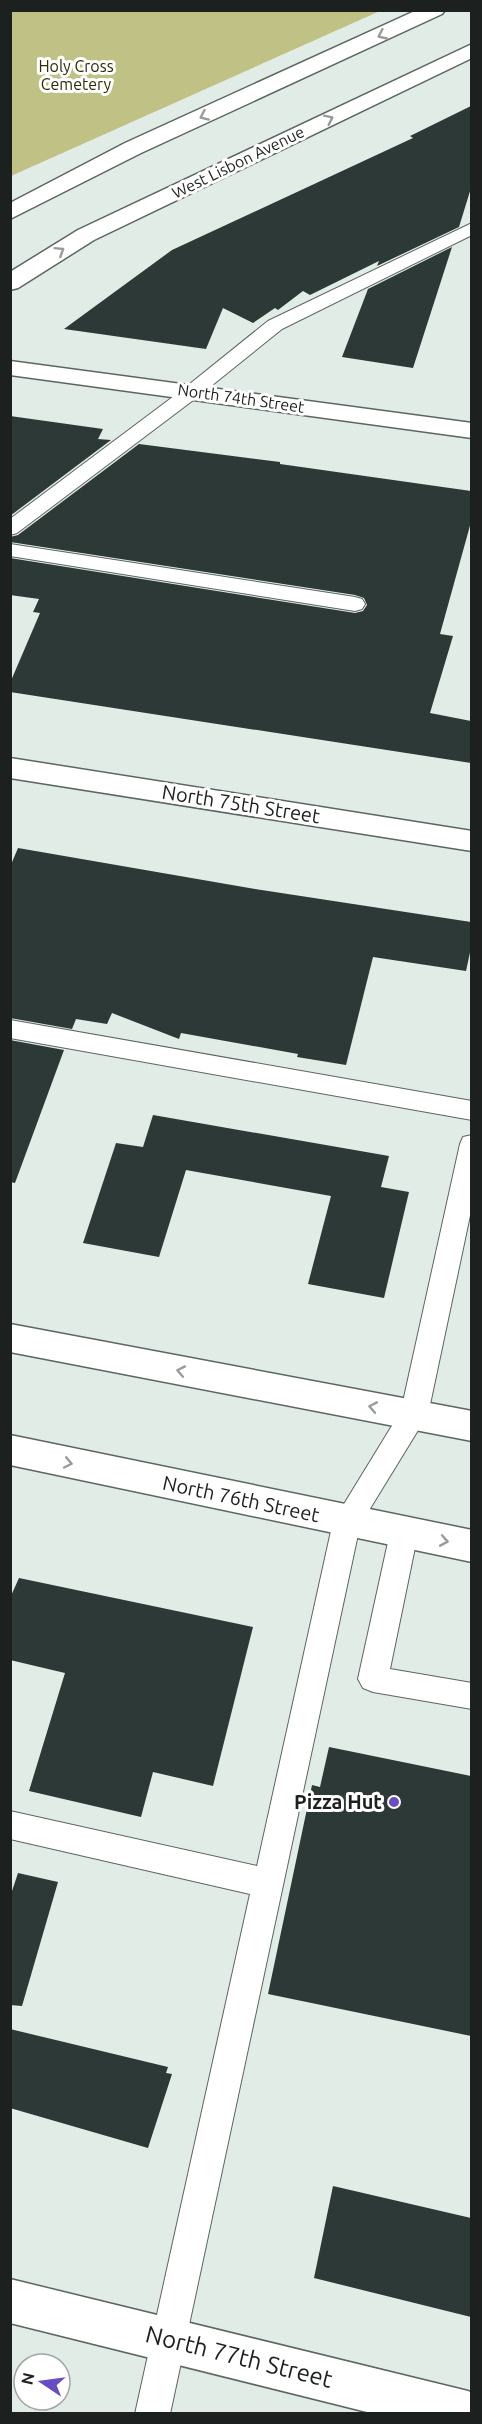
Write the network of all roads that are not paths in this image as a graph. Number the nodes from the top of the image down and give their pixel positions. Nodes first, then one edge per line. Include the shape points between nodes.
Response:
1 (435, 10) edge
2 (471, 50) edge
3 (10, 212) edge
4 (471, 228) edge
5 (10, 283) edge
6 (10, 368) edge
7 (193, 391) junction
8 (471, 431) edge
9 (10, 529) edge
10 (10, 550) edge
11 (355, 604) dead end
12 (10, 768) edge
13 (471, 841) edge
14 (10, 1029) edge
15 (471, 1111) edge
16 (471, 1144) edge
17 (10, 1338) edge
18 (414, 1414) junction
19 (471, 1426) edge
20 (10, 1450) edge
21 (347, 1522) junction
22 (404, 1533) junction
23 (471, 1546) edge
24 (471, 1696) edge
25 (10, 1825) edge
26 (268, 1883) junction
27 (10, 2301) edge
28 (166, 2339) junction
29 (152, 2414) edge
30 (468, 2414) edge

1 -> 3 main road via 133,148
5 -> 2 main road, West Lisbon Avenue via 86,235
4 - 7 lane via 275,325
6 - 7 main road, North 74th Street
7 - 8 main road, North 74th Street
7 - 9 lane
10 - 11 lane
12 - 13 main road, North 75th Street
14 - 15 lane
16 - 18 lane
18 -> 17 main road
18 - 19 main road
18 - 21 lane
20 -> 21 main road, North 76th Street
21 - 22 main road, North 76th Street
21 - 26 lane
22 -> 23 main road, North 76th Street
22 - 24 lane via 373,1679
25 - 26 lane
26 - 28 lane
27 - 28 main road, North 77th Street
28 - 29 lane
28 - 30 main road, North 77th Street

